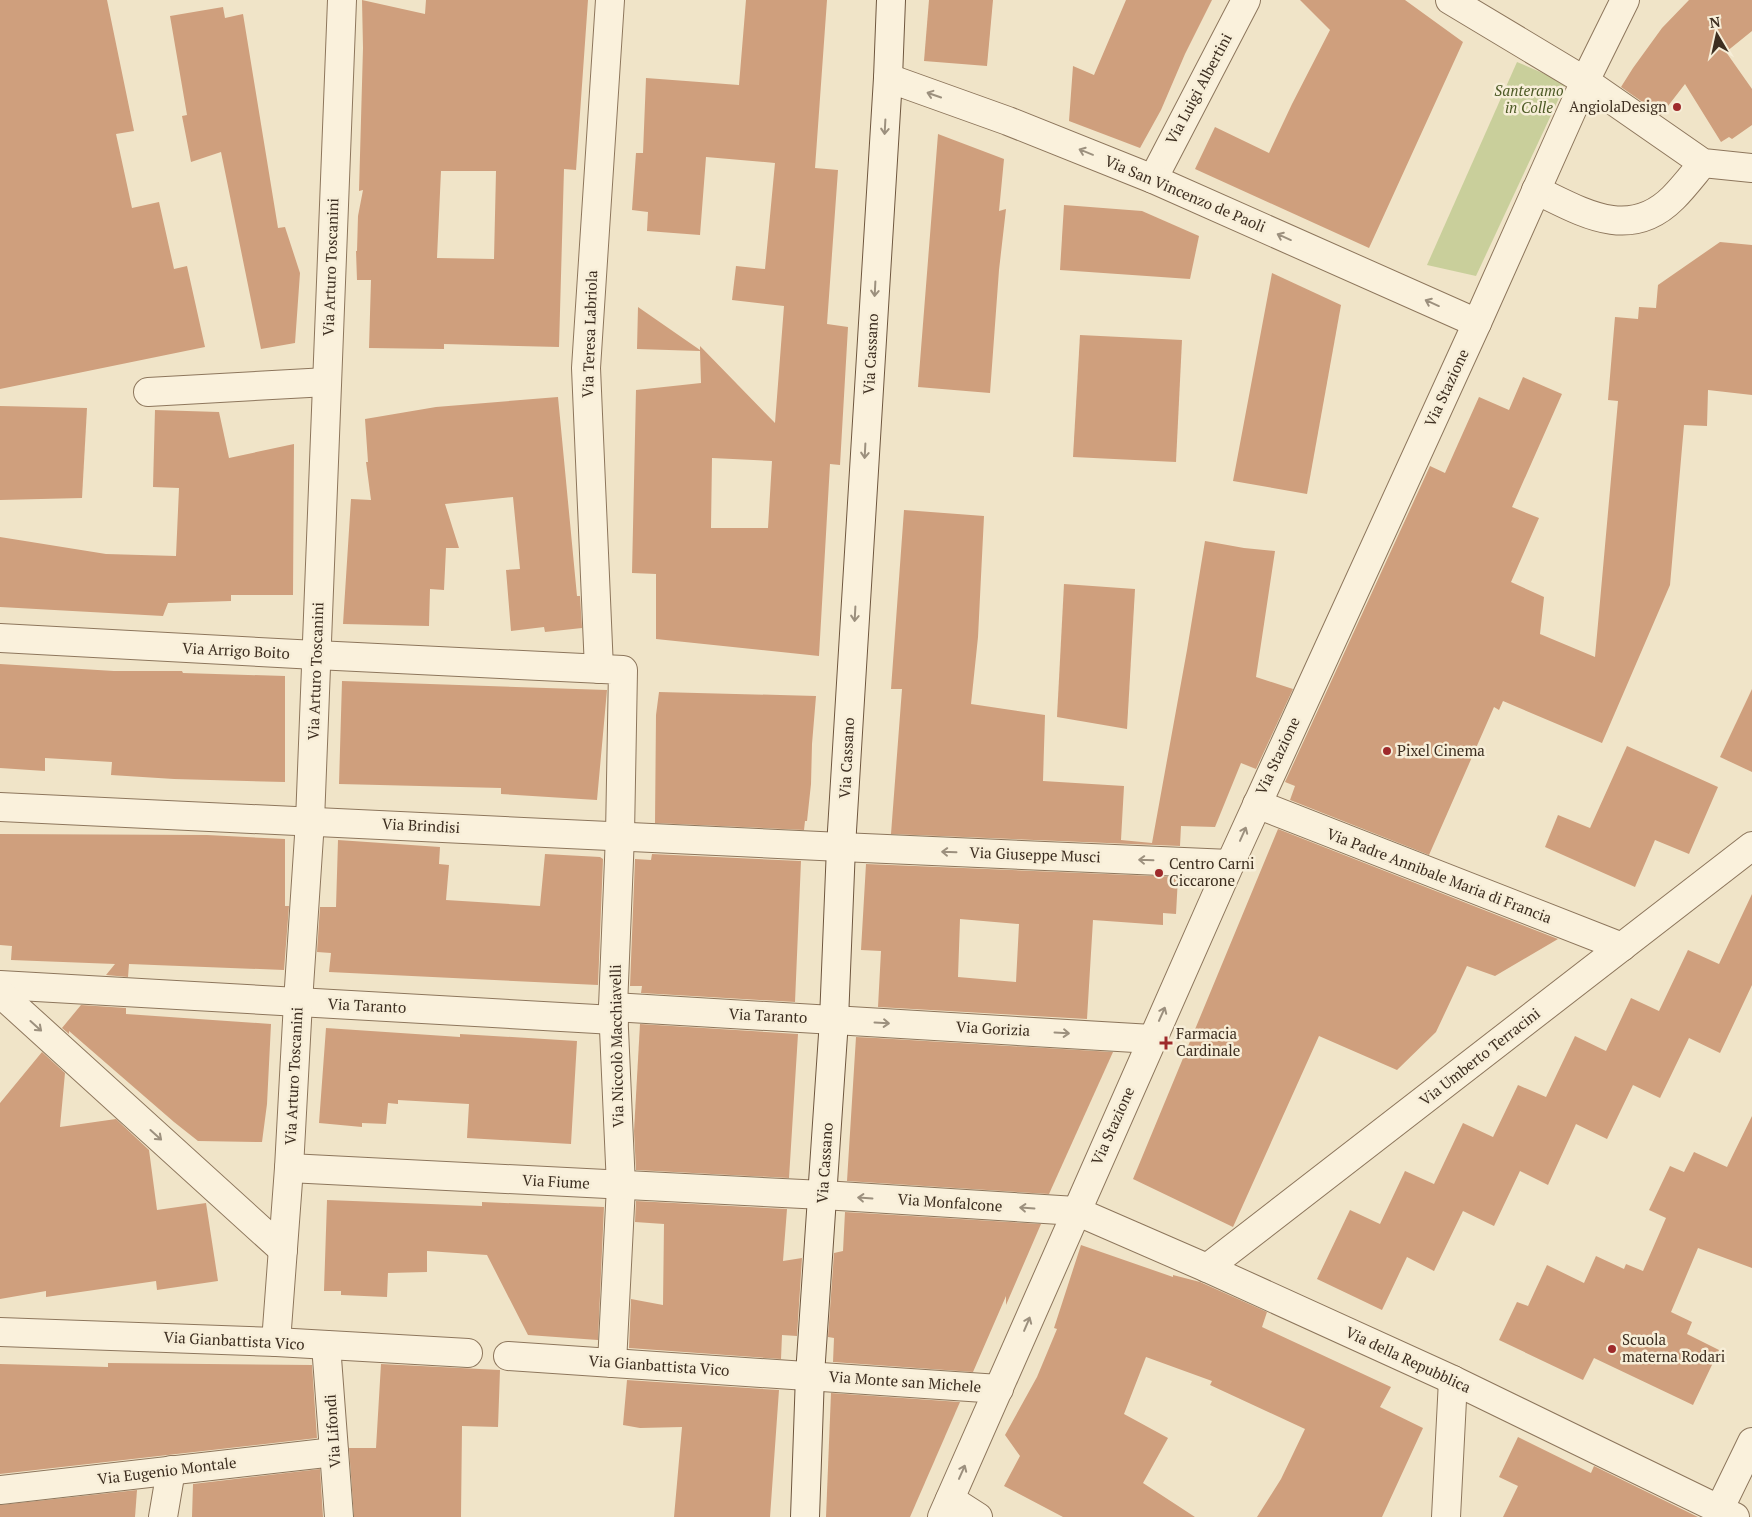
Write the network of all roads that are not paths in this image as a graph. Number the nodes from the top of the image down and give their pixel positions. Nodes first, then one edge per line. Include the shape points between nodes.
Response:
1 (342, 0) edge
2 (610, 0) edge
3 (892, 0) edge
4 (1246, 0) edge
5 (1450, 0) edge
6 (1625, 0) edge
7 (888, 78) junction
8 (1585, 81) junction
9 (1703, 163) junction
10 (1752, 168) edge
11 (1153, 179) junction
12 (1536, 190) junction
13 (1476, 323) junction
14 (327, 382) junction
15 (148, 392) dead end
16 (0, 638) edge
17 (316, 655) junction
18 (611, 669) junction
19 (1256, 804) junction
20 (0, 807) edge
21 (310, 821) junction
22 (620, 835) junction
23 (1752, 846) edge
24 (841, 847) junction
25 (1230, 864) junction
26 (1622, 947) junction
27 (0, 985) edge
28 (0, 993) edge
29 (298, 1002) junction
30 (613, 1013) junction
31 (834, 1020) junction
32 (1152, 1039) junction
33 (289, 1168) junction
34 (622, 1186) junction
35 (823, 1195) junction
36 (1076, 1211) junction
37 (283, 1250) junction
38 (1207, 1268) junction
39 (0, 1332) edge
40 (276, 1342) junction
41 (326, 1345) junction
42 (468, 1353) dead end
43 (508, 1356) dead end
44 (612, 1363) junction
45 (810, 1375) junction
46 (1452, 1380) junction
47 (999, 1389) junction
48 (1752, 1442) edge
49 (334, 1452) junction
50 (171, 1470) junction
51 (0, 1490) edge
52 (946, 1508) edge
53 (1725, 1515) edge
54 (163, 1517) edge
55 (339, 1517) edge
56 (805, 1517) edge
57 (978, 1517) edge
58 (1446, 1517) edge

1 - 14 street, Via Arturo Toscanini
2 - 18 street, Via Teresa Labriola via 586,368
3 - 7 street, Via Cassano
4 - 11 street, Via Luigi Albertini
5 - 8 street
6 - 8 street, Via Stazione
11 -> 7 street, Via San Vincenzo de Paoli via 1008,121
7 -> 24 street, Via Cassano
8 - 9 street
8 - 12 street, Via Stazione
9 - 10 street
9 - 12 street via 1672,199 1657,210 1641,218 1623,221 1604,220
13 -> 11 street, Via San Vincenzo de Paoli
12 - 13 street, Via Stazione
13 - 19 street, Via Stazione
14 - 15 street
14 - 17 street, Via Arturo Toscanini
16 - 17 street, Via Arrigo Boito
17 - 18 street, Via Arrigo Boito
17 - 21 street, Via Arturo Toscanini
18 - 22 street, Via Niccolò Macchiavelli
25 -> 19 street, Via Stazione
19 - 26 street, Via Padre Annibale Maria di Francia
20 - 21 street, Via Brindisi
21 - 22 street, Via Brindisi
21 - 29 street, Via Arturo Toscanini
22 - 24 street, Via Brindisi
22 - 30 street, Via Niccolò Macchiavelli
23 - 26 street, Via Umberto Terracini
25 -> 24 street, Via Giuseppe Musci
24 - 31 street, Via Cassano
32 -> 25 street, Via Stazione
26 - 38 street, Via Umberto Terracini
27 - 29 street, Via Taranto
28 -> 37 street
29 - 30 street, Via Taranto
29 - 33 street, Via Arturo Toscanini
30 - 31 street, Via Taranto
30 - 34 street, Via Niccolò Macchiavelli
31 -> 32 street, Via Gorizia
31 - 35 street, Via Cassano
32 - 36 street, Via Stazione
33 - 34 street, Via Fiume
33 - 37 street, Via Arturo Toscanini
34 - 35 street, Via Fiume
34 - 44 street, Via Niccolò Macchiavelli
36 -> 35 street, Via Monfalcone
35 - 45 street, Via Cassano
36 - 38 street, Via della Repubblica
47 -> 36 street, Via Stazione
37 - 40 street, Via Arturo Toscanini
38 - 46 street, Via della Repubblica
39 - 40 street, Via Gianbattista Vico
40 - 41 street, Via Gianbattista Vico
41 - 42 street, Via Gianbattista Vico
41 - 49 street, Via Lifondi
43 - 44 street, Via Gianbattista Vico
44 - 45 street, Via Gianbattista Vico
45 - 47 street, Via Monte san Michele
45 - 56 street, Via Cassano
46 - 53 street, Via della Repubblica
46 - 58 street
52 -> 47 street, Via Stazione
48 - 53 street
49 - 50 street, Via Eugenio Montale
49 - 55 street, Via Lifondi
50 - 51 street, Via Eugenio Montale
50 - 54 street
52 - 57 street

